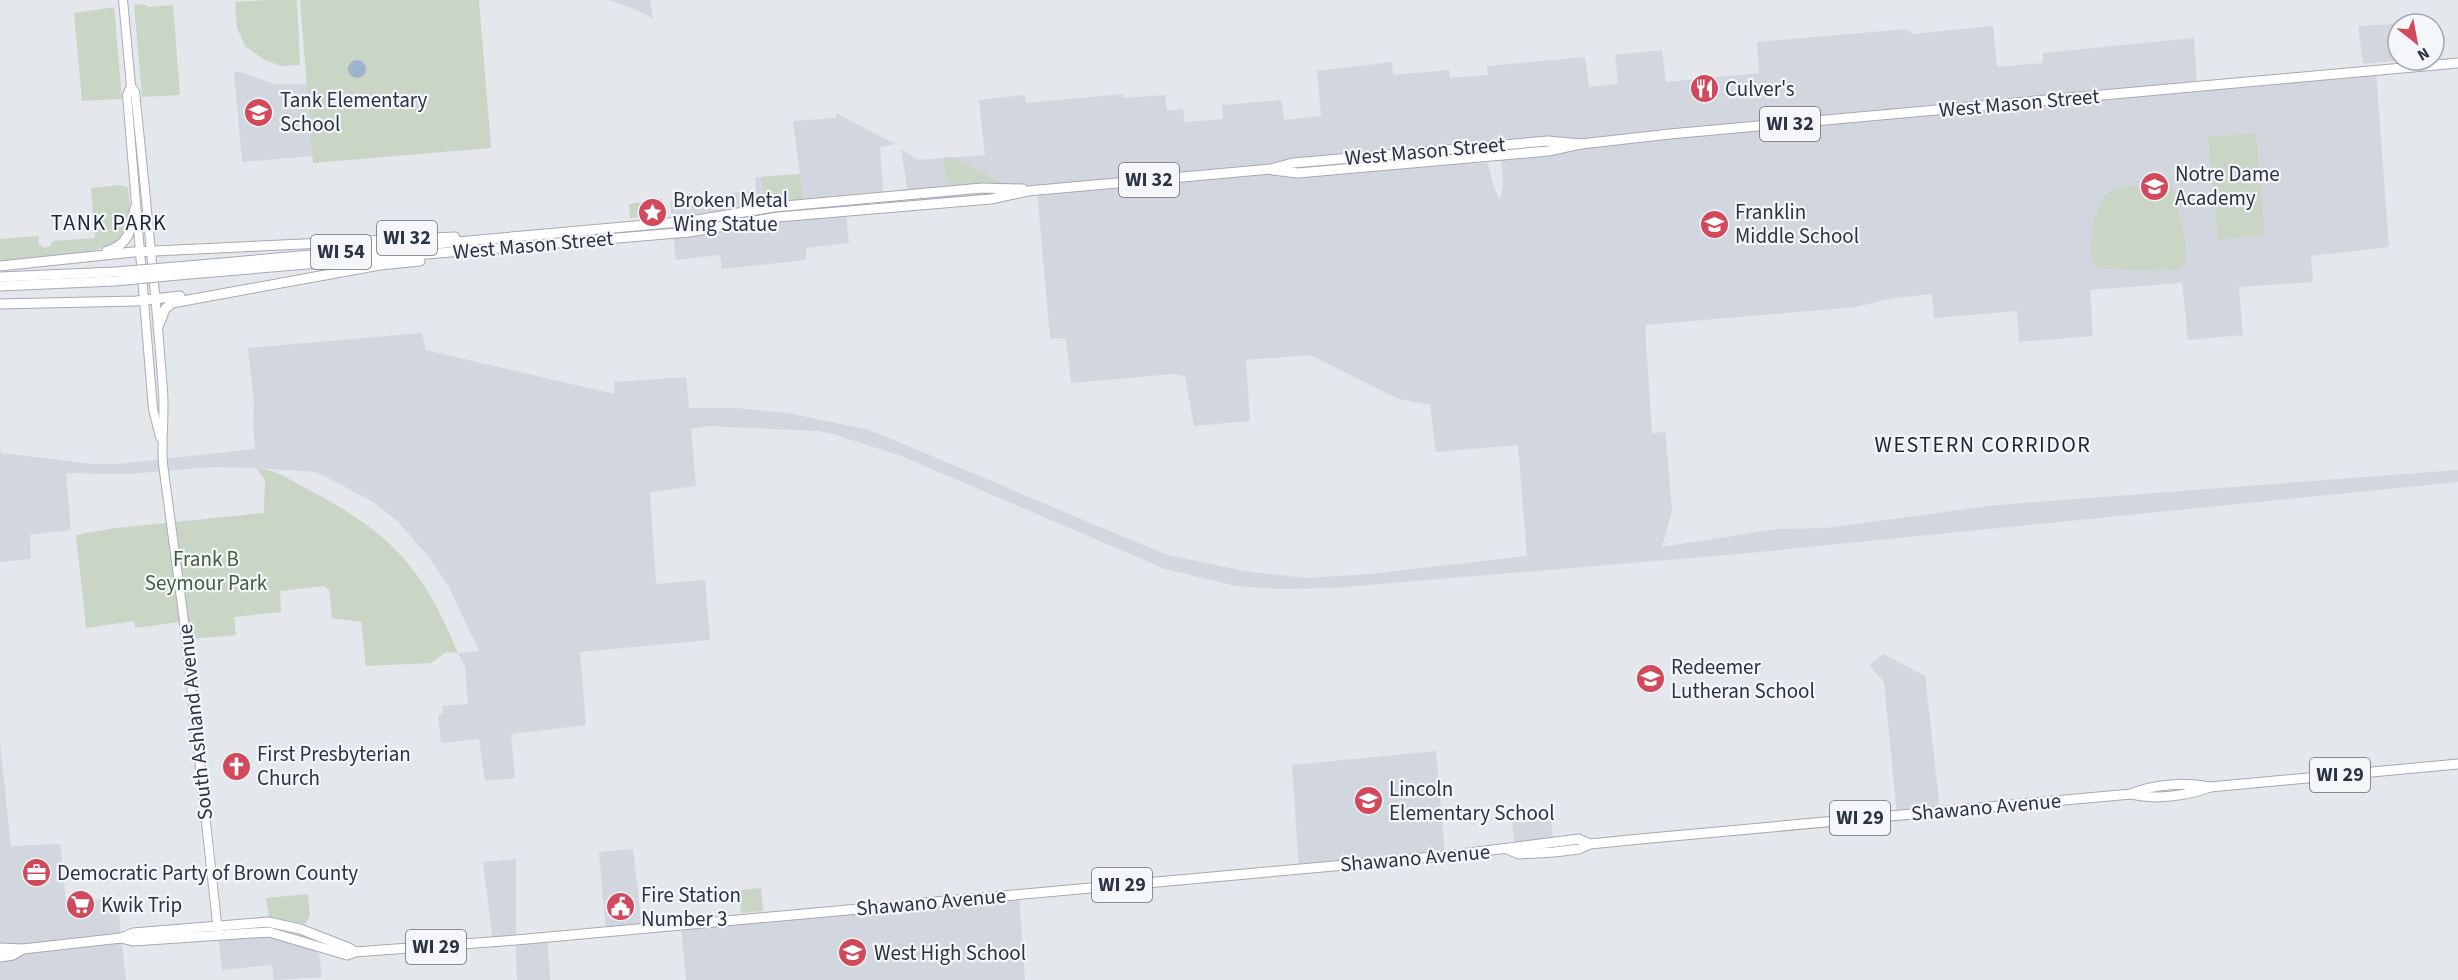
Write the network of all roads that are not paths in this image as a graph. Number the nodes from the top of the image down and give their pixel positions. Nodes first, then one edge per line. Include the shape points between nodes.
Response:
1 (123, 0) edge
2 (2458, 63) edge
3 (131, 86) junction
4 (135, 208) junction
5 (492, 244) junction
6 (139, 252) junction
7 (151, 252) junction
8 (94, 256) junction
9 (0, 266) edge
10 (188, 270) junction
11 (0, 278) edge
12 (0, 286) edge
13 (221, 292) junction
14 (155, 299) junction
15 (143, 300) junction
16 (0, 304) edge
17 (158, 327) junction
18 (161, 438) junction
19 (2458, 764) edge
20 (218, 930) junction
21 (0, 948) edge
22 (23, 949) junction
23 (355, 952) junction
24 (0, 957) edge

1 - 3 main road, South Ashland Avenue
2 - 5 main road, West Mason Street / WI 32 via 1581,144 1548,141 1293,163 1270,169 1028,191 991,199 778,217 689,232
3 - 4 main road, South Ashland Avenue via 127,95
3 - 7 main road, South Ashland Avenue via 136,95
4 - 6 main road, South Ashland Avenue
4 - 8 main road via 124,244
5 - 7 main road, WI 32 via 477,236
5 - 10 main road, West Mason Street / WI 54
5 - 13 main road, WI 32 via 466,255
6 - 7 main road, WI 32
6 - 8 main road
6 - 15 main road, South Ashland Avenue
7 - 14 main road, South Ashland Avenue
8 - 9 main road
10 - 11 main road, West Mason Street / WI 54, bridge
10 - 12 main road, West Mason Street / WI 54, bridge via 116,281
13 - 14 main road, WI 32
13 - 17 main road via 172,303 165,309
14 - 15 main road
14 - 17 main road, South Ashland Avenue
15 - 16 main road
15 - 18 main road, South Ashland Avenue via 153,409
17 - 18 main road, South Ashland Avenue via 164,411
18 - 20 main road, South Ashland Avenue
19 - 23 main road, Shawano Avenue / WI 29 via 2210,787 2176,785 2131,794 1590,844 1579,849 1519,854 1507,849
20 - 22 main road, WI 29
20 - 23 main road, Shawano Avenue / WI 29 via 269,932 347,955
20 - 23 main road, Shawano Avenue / WI 29 via 274,922
21 - 22 main road, WI 29
22 - 24 main road, WI 29

